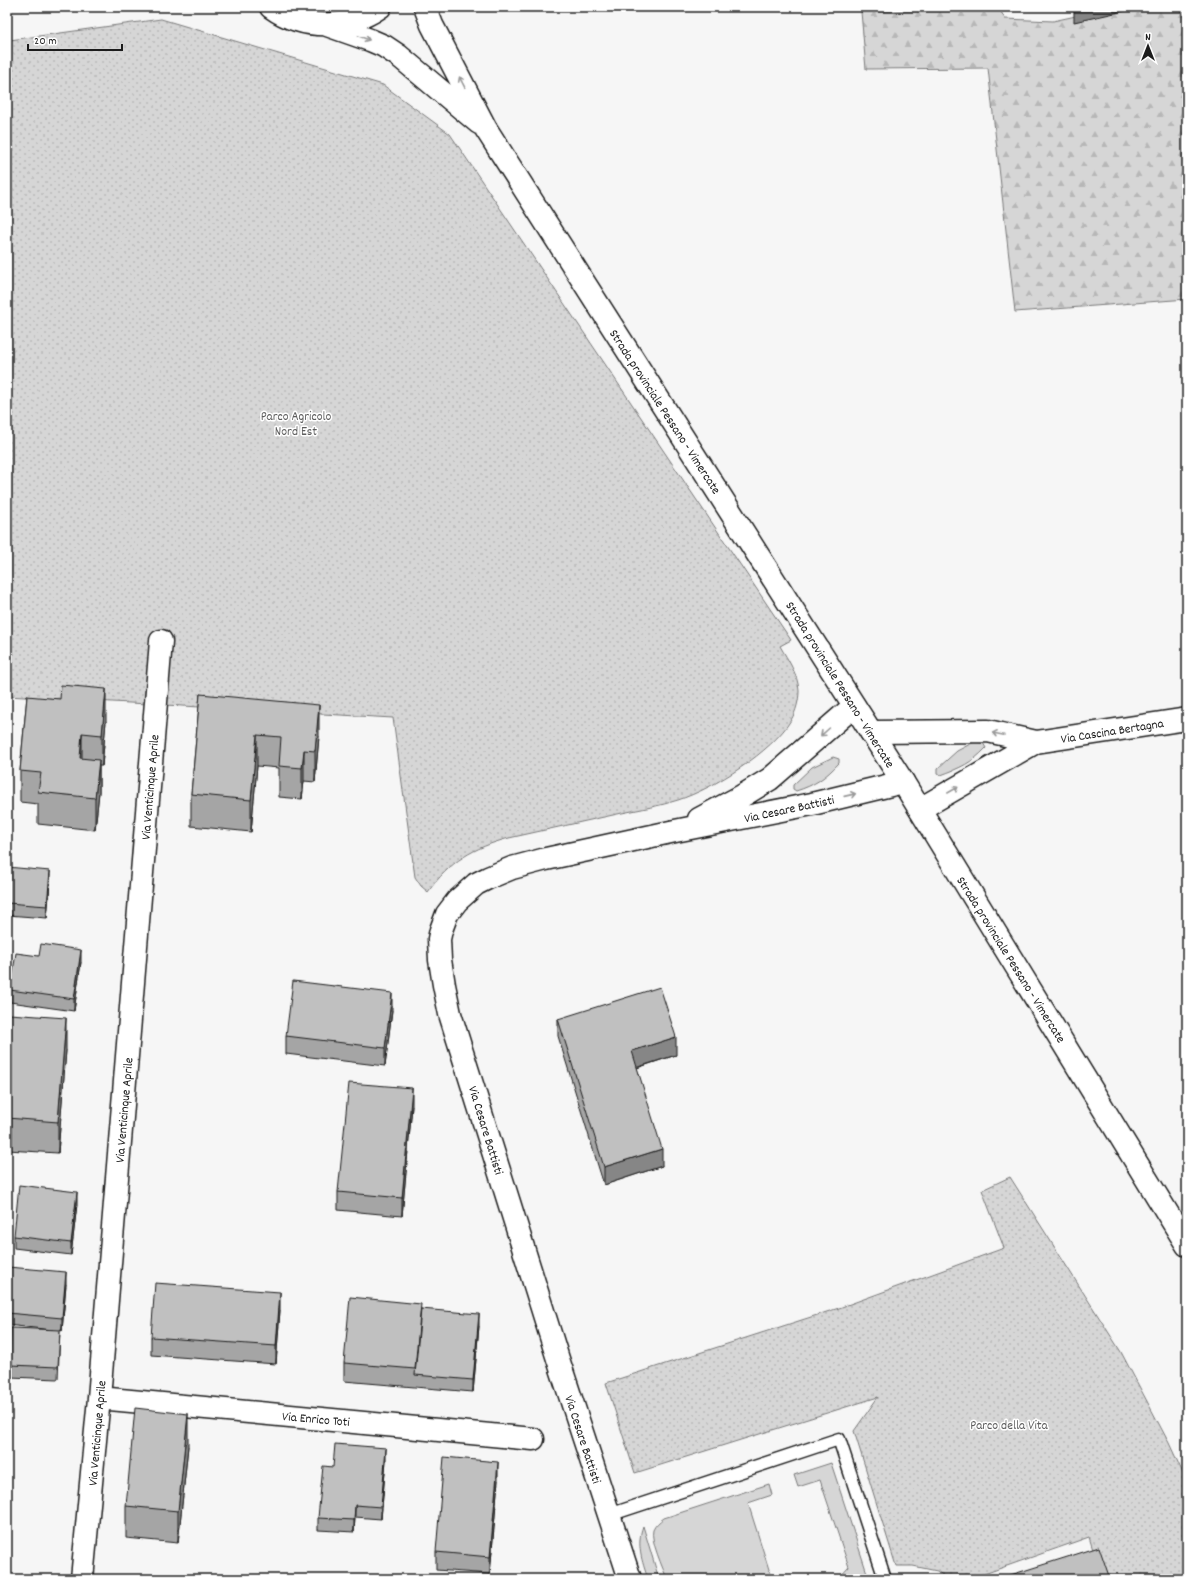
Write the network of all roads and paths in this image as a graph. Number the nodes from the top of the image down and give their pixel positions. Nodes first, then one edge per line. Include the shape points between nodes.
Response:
1 (380, 7) edge
2 (425, 7) edge
3 (268, 8) edge
4 (328, 24) junction
5 (486, 129) junction
6 (161, 642) dead end
7 (854, 706) junction
8 (1187, 719) edge
9 (871, 732) junction
10 (1036, 742) junction
11 (903, 782) junction
12 (920, 809) junction
13 (675, 831) junction
14 (1187, 1245) edge
15 (99, 1398) junction
16 (533, 1439) dead end
17 (609, 1515) junction
18 (82, 1579) edge
19 (630, 1579) edge
20 (885, 1579) edge

1 - 4 street via 353,20
5 -> 2 street, Strada provinciale Pessano - Vimercate
3 - 4 street via 306,22
4 -> 5 street, Strada provinciale Pessano - Vimercate via 384,46
5 - 7 street, Strada provinciale Pessano - Vimercate
6 - 15 street, Via Venticinque Aprile
7 - 9 street, Strada provinciale Pessano - Vimercate
7 -> 13 street, Via Cesare Battisti via 770,779
8 - 10 street, Via Cascina Bertagna
10 -> 9 street, Via Cascina Bertagna via 988,731
9 - 11 street, Strada provinciale Pessano - Vimercate
12 -> 10 street, Via Cascina Bertagna
11 - 12 street, Strada provinciale Pessano - Vimercate
13 -> 11 street, Via Cesare Battisti via 812,804
12 - 14 street, Strada provinciale Pessano - Vimercate
13 - 17 street, Via Cesare Battisti via 546,859 499,873 476,884 457,901 447,914 439,939 441,972 450,1014
15 - 16 street, Via Enrico Toti
15 - 18 street, Via Venticinque Aprile
17 - 19 street, Via Cesare Battisti
17 - 20 lane via 838,1439

